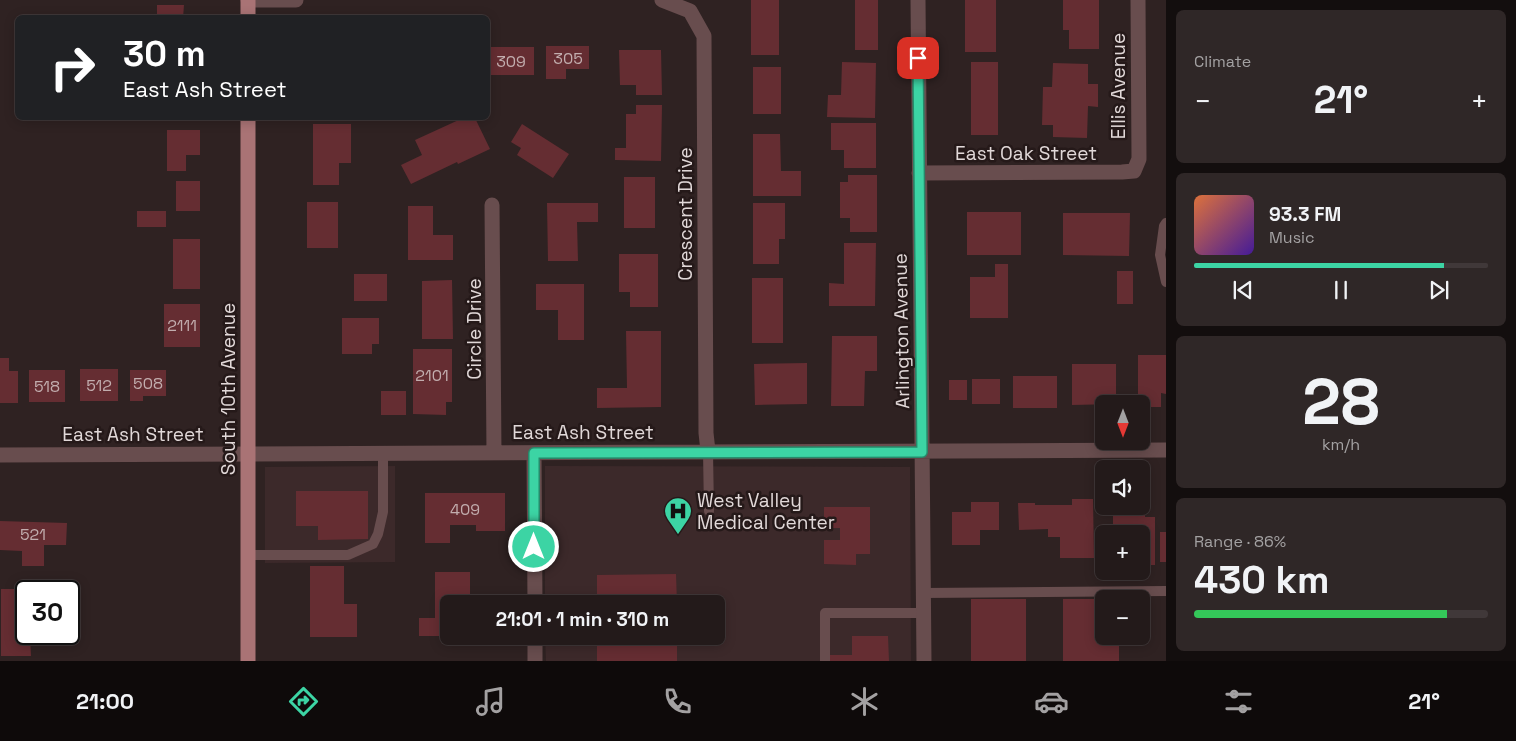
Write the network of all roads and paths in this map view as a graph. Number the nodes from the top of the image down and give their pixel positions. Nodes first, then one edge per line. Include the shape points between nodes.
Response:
1 (248, 0) edge
2 (296, 0) edge
3 (662, 0) edge
4 (918, 0) edge
5 (1138, 0) edge
6 (248, 15) edge
7 (248, 120) edge
8 (1134, 171) joint
9 (919, 173) junction
10 (492, 206) dead end
11 (1166, 223) edge
12 (1166, 282) edge
13 (1166, 450) edge
14 (708, 452) junction
15 (922, 452) junction
16 (248, 453) junction
17 (382, 453) junction
18 (494, 453) junction
19 (534, 453) junction
20 (0, 455) edge
21 (709, 511) dead end
22 (248, 555) junction
23 (1166, 592) edge
24 (924, 593) junction
25 (535, 595) edge
26 (924, 613) junction
27 (535, 645) edge
28 (248, 661) edge
29 (535, 661) edge
30 (825, 661) edge
31 (924, 661) edge

1 - 2 street
1 - 6 main road
3 - 14 street, Crescent Drive via 690,10 704,36
4 - 9 street, Arlington Avenue
5 - 8 street, Ellis Avenue via 1139,159
7 - 16 main road, South 10th Avenue
8 - 9 street, East Oak Street
9 - 15 street, Arlington Avenue
10 - 18 street, Circle Drive
11 - 12 lane via 1160,255
13 - 15 street, East Ash Street
14 - 15 street, East Ash Street
14 - 19 street, East Ash Street
14 - 21 lane
15 - 24 street, Arlington Avenue
16 - 17 street, East Ash Street
16 - 20 street, East Ash Street
16 - 22 main road, South 10th Avenue
17 - 18 street, East Ash Street
17 - 22 lane via 383,512 373,544 348,555
18 - 19 street, East Ash Street
19 - 25 street
22 - 28 main road, South 10th Avenue
23 - 24 lane
24 - 26 street, Arlington Avenue
26 - 30 lane via 825,613
26 - 31 street, Arlington Avenue
27 - 29 street

